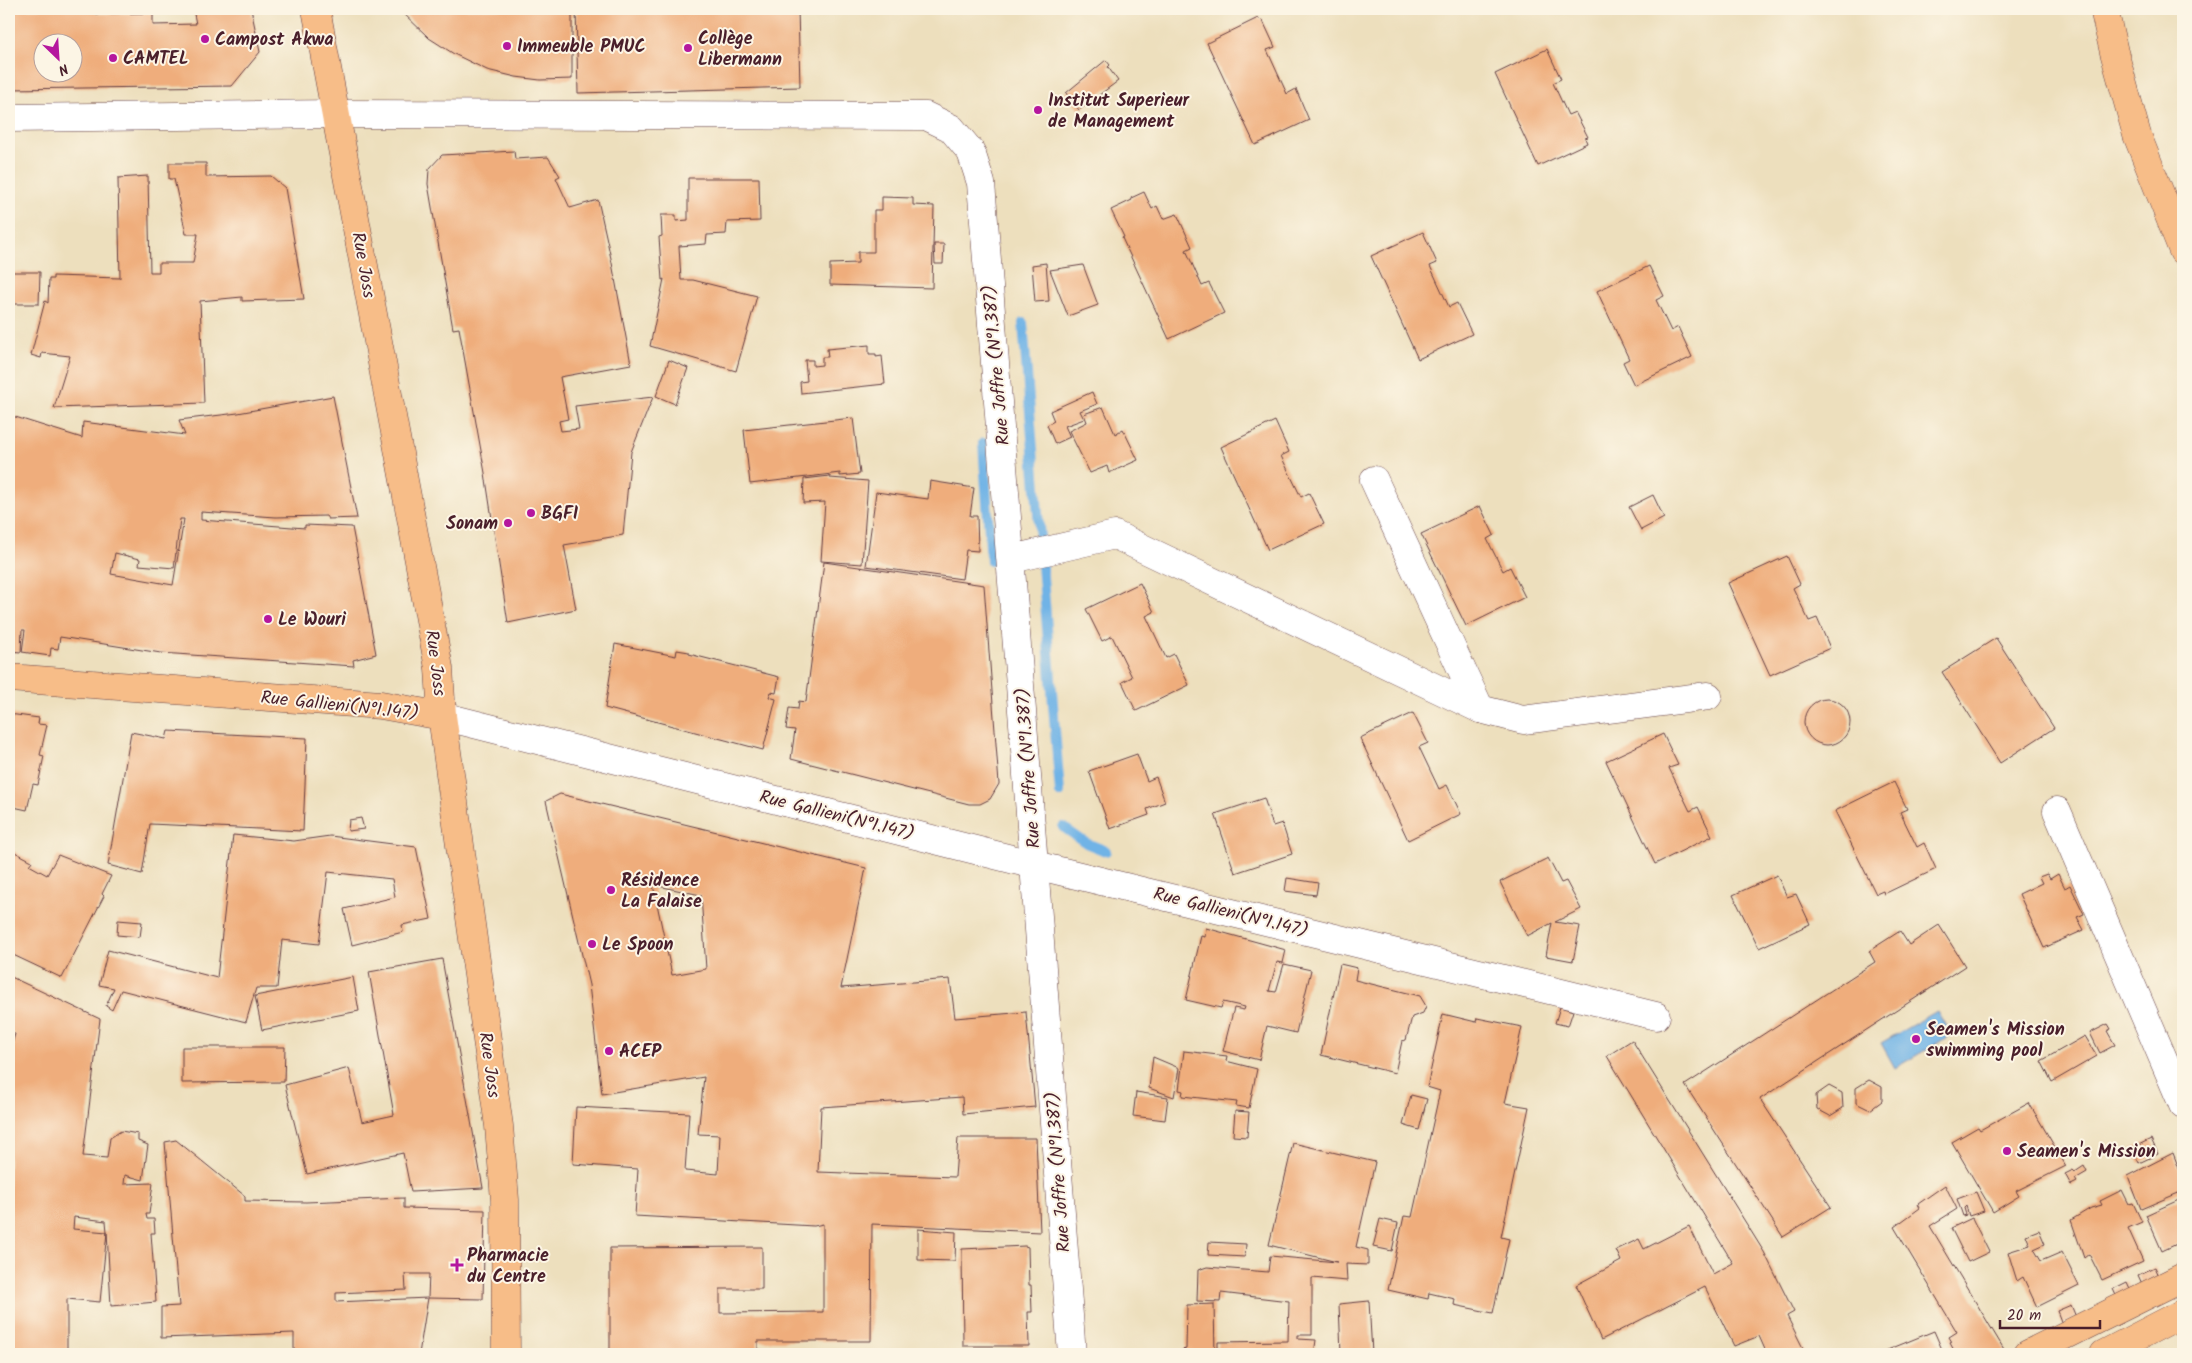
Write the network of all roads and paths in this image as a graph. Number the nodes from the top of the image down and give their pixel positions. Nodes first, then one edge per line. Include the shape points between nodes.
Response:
1 (316, 9) edge
2 (2104, 9) edge
3 (335, 114) junction
4 (9, 118) edge
5 (2183, 251) edge
6 (1374, 480) dead end
7 (1012, 559) junction
8 (9, 678) edge
9 (1708, 696) dead end
10 (1480, 709) junction
11 (442, 716) junction
12 (2057, 811) dead end
13 (1035, 865) junction
14 (1656, 1016) dead end
15 (2183, 1105) edge
16 (2183, 1277) edge
17 (2183, 1313) edge
18 (506, 1354) edge
19 (1072, 1354) edge
20 (2028, 1354) edge
21 (2104, 1354) edge

1 - 3 main road, Rue Joss
2 - 5 main road via 2137,135
3 - 4 street, Rue Joffre (N°1.387)
3 - 7 street, Rue Joffre (N°1.387) via 926,116 951,128 970,152 981,183
3 - 11 main road, Rue Joss via 440,668
6 - 10 street
7 - 10 street via 1115,535
7 - 13 street, Rue Joffre (N°1.387)
8 - 11 main road, Rue Gallieni(N°1.147) via 382,706
9 - 10 street via 1523,720
11 - 13 street, Rue Gallieni(N°1.147)
11 - 18 main road, Rue Joss via 499,1126 505,1200
12 - 15 street
13 - 14 street, Rue Gallieni(N°1.147)
13 - 19 street, Rue Joffre (N°1.387)
16 - 20 main road
17 - 21 main road

